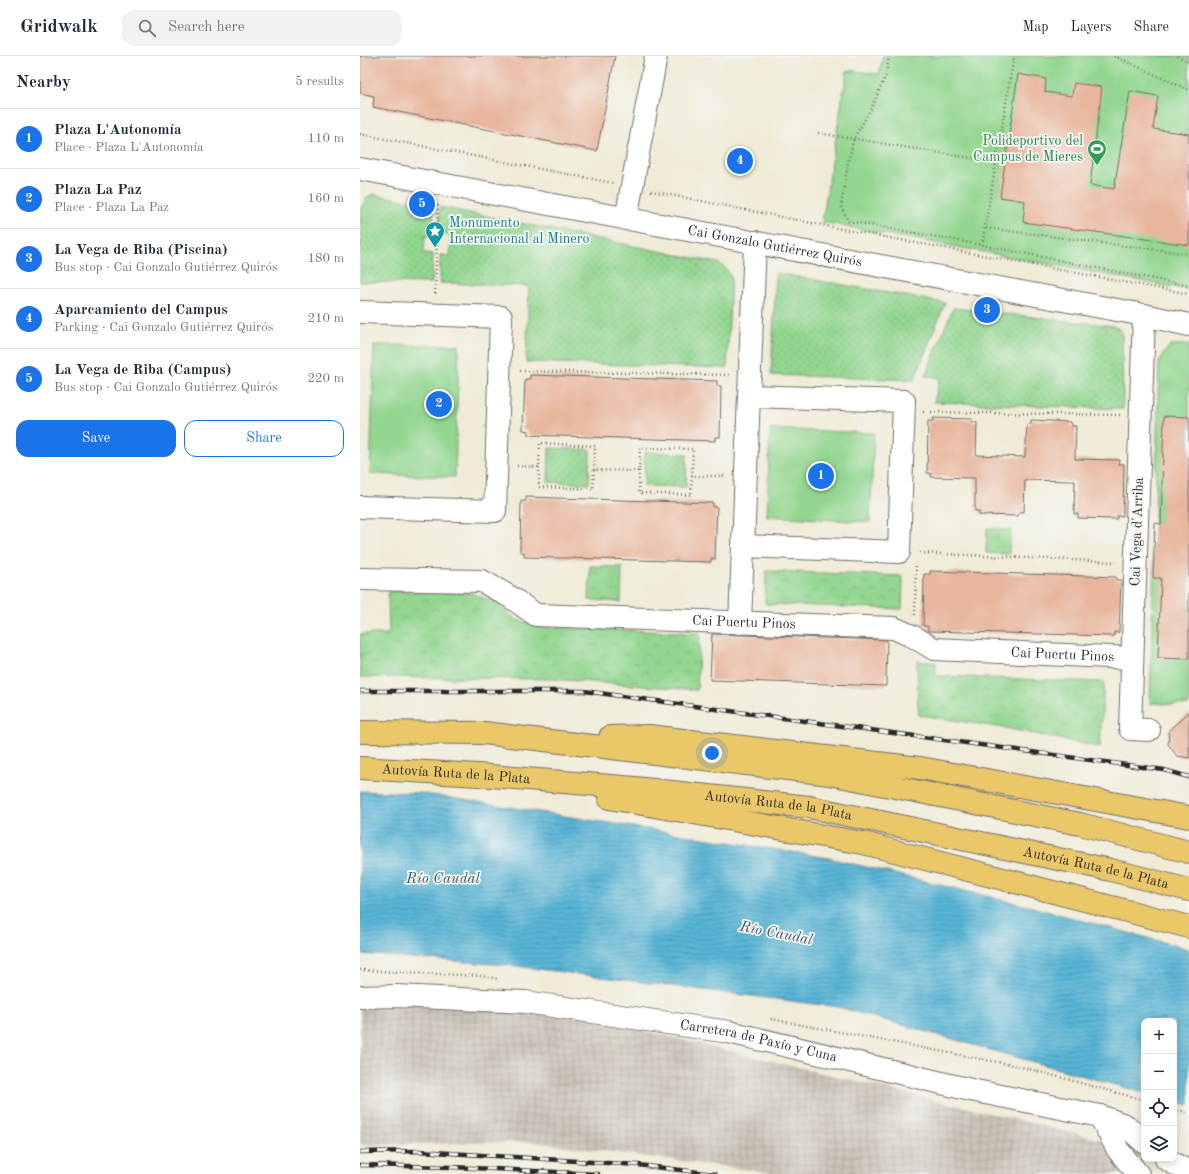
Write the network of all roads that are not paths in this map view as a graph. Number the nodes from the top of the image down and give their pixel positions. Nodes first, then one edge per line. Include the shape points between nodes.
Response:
1 (656, 56) edge
2 (363, 173) edge
3 (626, 219) junction
4 (755, 242) junction
5 (360, 312) edge
6 (1144, 315) junction
7 (1189, 325) edge
8 (749, 385) junction
9 (360, 507) edge
10 (743, 546) junction
11 (360, 580) edge
12 (740, 623) junction
13 (1132, 658) junction
14 (1149, 730) dead end
15 (360, 732) edge
16 (529, 739) junction
17 (360, 768) edge
18 (478, 775) junction
19 (1189, 817) edge
20 (1189, 852) edge
21 (1189, 890) edge
22 (1189, 927) edge
23 (360, 996) edge
24 (1100, 1116) junction
25 (1141, 1139) edge
26 (1171, 1162) edge
27 (1189, 1172) edge
28 (1138, 1174) edge

1 - 3 street
2 - 3 street, Cai Gonzalo Gutiérrez Quirós via 438,184
3 - 4 street, Cai Gonzalo Gutiérrez Quirós
4 - 6 street, Cai Gonzalo Gutiérrez Quirós
4 - 8 street
5 - 9 street via 501,316 495,511
6 - 7 street, Cai Gonzalo Gutiérrez Quirós
6 - 13 street, Cai Vega d'Arriba
8 - 10 street
8 - 10 street via 904,401 908,552
10 - 12 street
11 - 12 street, Cai Puertu Pinos via 482,581 536,615
12 - 13 street, Cai Puertu Pinos via 894,628 934,649
13 - 14 street, Cai Vega d'Arriba via 1130,729
15 - 16 highway via 484,733
16 - 19 highway via 649,736 920,768
16 - 20 highway via 830,774 1080,824
17 - 18 highway, Autovía Ruta de la Plata
18 - 21 highway, Autovía Ruta de la Plata via 635,788 809,808 1111,870
18 - 22 highway via 863,843
23 - 24 street, Carretera de Paxío y Cuna via 525,1002 729,1032 971,1090
24 - 25 street, Carretera de Paxío y Cuna via 1125,1125
24 - 28 street via 1118,1150
26 - 27 street

